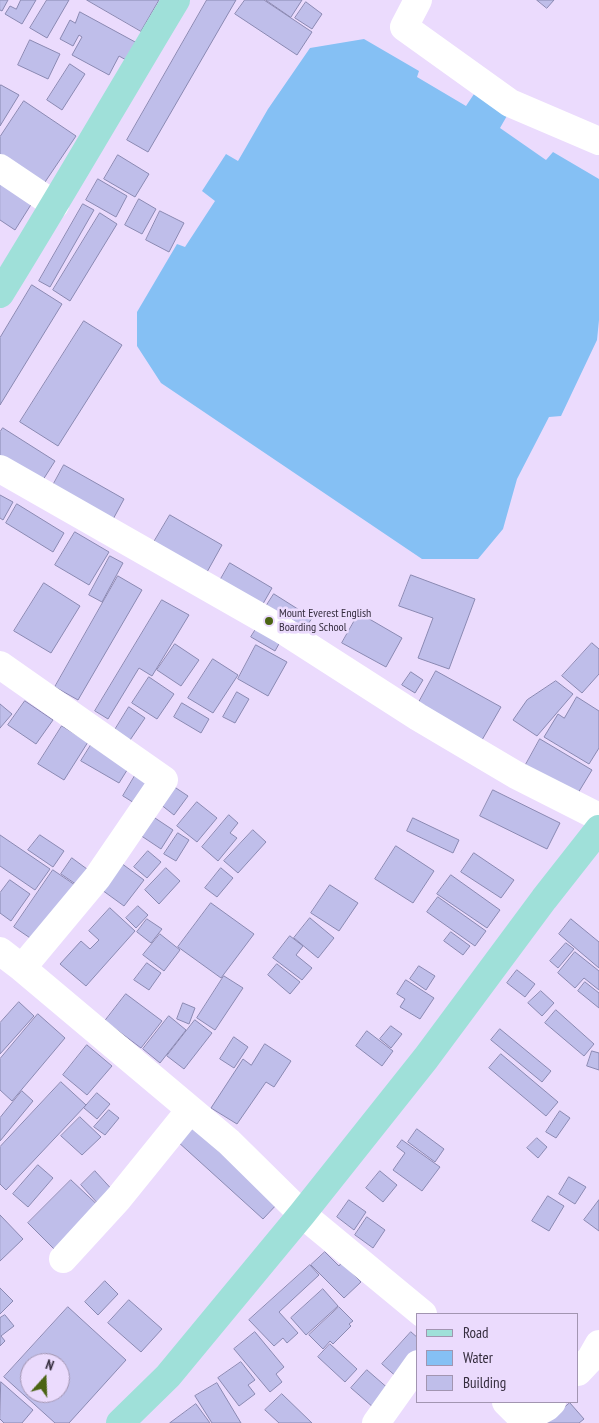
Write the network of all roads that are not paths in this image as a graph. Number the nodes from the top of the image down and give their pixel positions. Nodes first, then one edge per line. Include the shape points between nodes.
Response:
1 (176, 0) edge
2 (418, 0) edge
3 (599, 141) edge
4 (0, 168) edge
5 (56, 205) junction
6 (0, 294) edge
7 (0, 469) edge
8 (0, 665) edge
9 (599, 817) edge
10 (599, 829) edge
11 (0, 951) edge
12 (22, 968) junction
13 (190, 1110) junction
14 (302, 1214) junction
15 (63, 1259) dead end
16 (422, 1313) edge
17 (599, 1344) edge
18 (416, 1367) edge
19 (579, 1371) edge
20 (551, 1403) edge
21 (519, 1415) edge
22 (120, 1423) edge
23 (376, 1423) edge

1 - 5 main road
2 - 3 street via 404,27 510,104
4 - 5 street
5 - 6 main road
7 - 9 street via 281,629 516,775
8 - 12 street via 164,780 97,878
10 - 14 main road via 426,1058
11 - 12 street
12 - 13 street
13 - 14 street via 229,1142
13 - 15 street via 118,1199
14 - 16 street
14 - 22 main road via 168,1376
17 - 19 street
18 - 23 street
20 - 21 street

